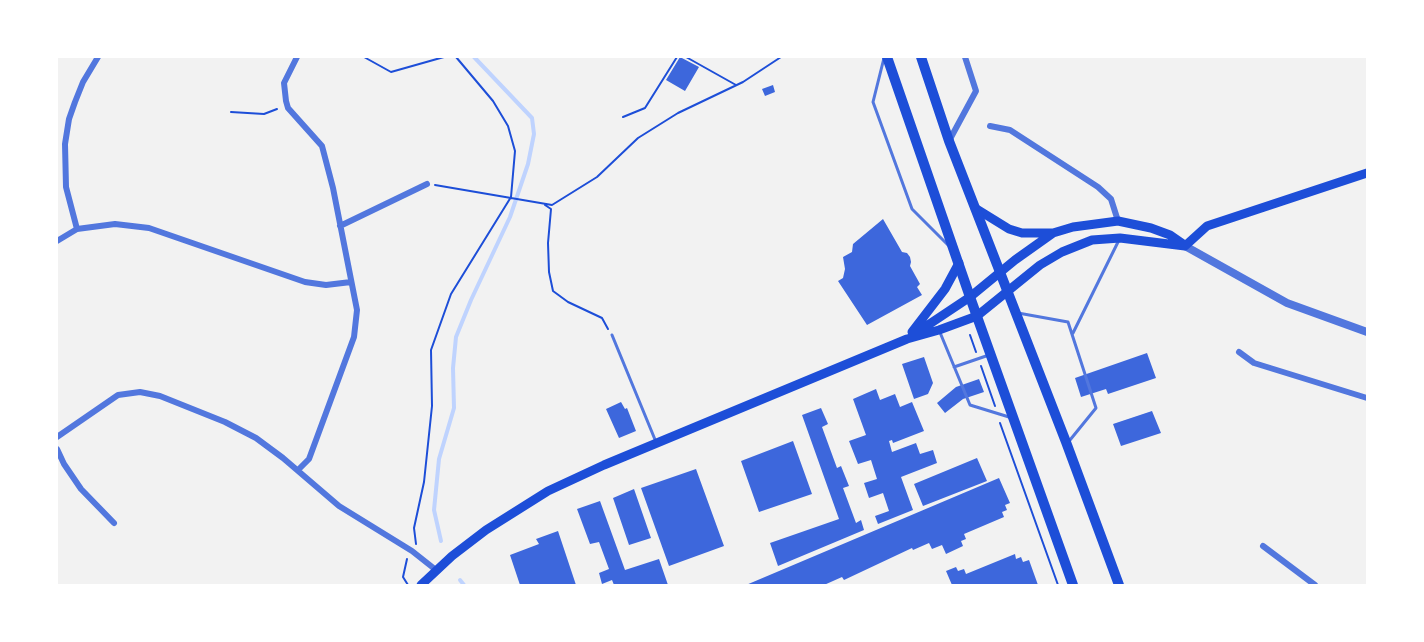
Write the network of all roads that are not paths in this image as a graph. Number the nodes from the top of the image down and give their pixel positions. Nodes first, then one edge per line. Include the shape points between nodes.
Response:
1 (98, 57) edge
2 (297, 57) edge
3 (886, 57) edge
4 (921, 57) edge
5 (965, 57) edge
6 (990, 126) dead end
7 (949, 141) junction
8 (1367, 173) edge
9 (427, 184) road end
10 (975, 208) junction
11 (1118, 221) junction
12 (340, 226) junction
13 (77, 229) junction
14 (1053, 233) junction
15 (1120, 238) junction
16 (57, 241) edge
17 (1185, 246) junction
18 (957, 257) junction
19 (1000, 273) junction
20 (351, 282) junction
21 (1008, 291) junction
22 (970, 297) junction
23 (1016, 312) junction
24 (977, 316) junction
25 (939, 330) junction
26 (1367, 332) edge
27 (1072, 334) junction
28 (612, 335) road end
29 (907, 339) junction
30 (1239, 352) dead end
31 (991, 355) junction
32 (954, 368) junction
33 (1367, 398) edge
34 (1014, 419) junction
35 (57, 437) edge
36 (656, 443) junction
37 (1067, 443) junction
38 (57, 449) edge
39 (298, 470) junction
40 (114, 523) dead end
41 (1263, 546) dead end
42 (436, 570) junction
43 (421, 585) edge
44 (1074, 585) edge
45 (1119, 585) edge
46 (1315, 585) edge

1 - 13 street via 75,102 65,144 66,187
2 - 12 street via 284,83 286,101 322,146
3 - 18 highway
3 - 18 lane via 873,102 912,209
4 - 7 highway
5 - 7 street via 976,91
6 - 11 street via 1010,130 1098,187 1111,199
7 - 10 highway
8 - 17 main road via 1207,226
9 - 12 street
10 - 14 main road via 1009,229
10 - 19 highway
11 - 14 main road
11 - 15 main road
11 - 17 main road via 1170,235
12 - 20 street
13 - 16 street
13 - 20 street via 115,224 149,228 304,282
14 - 19 main road
15 - 17 main road
15 - 21 main road via 1092,240 1062,252
15 - 27 lane
17 - 26 street via 1287,303
18 - 22 highway
18 - 29 main road via 945,289
19 - 21 highway
19 - 22 main road
20 - 39 street via 357,310 354,337 309,459
21 - 23 highway
21 - 24 main road
22 - 24 highway
22 - 29 main road
23 - 27 lane via 1068,322
23 - 37 highway
24 - 25 main road
24 - 31 highway
25 - 29 main road
25 - 32 lane
27 - 37 lane via 1096,408
28 - 36 lane
29 - 36 main road
30 - 33 street via 1254,363
31 - 32 lane
31 - 34 highway
32 - 34 lane via 970,405
34 - 44 highway
35 - 39 street via 117,395 140,392 225,422 256,438
36 - 42 main road via 548,491 486,530
37 - 45 highway
38 - 40 street via 81,489
39 - 42 street via 339,506
41 - 46 street
42 - 43 main road

